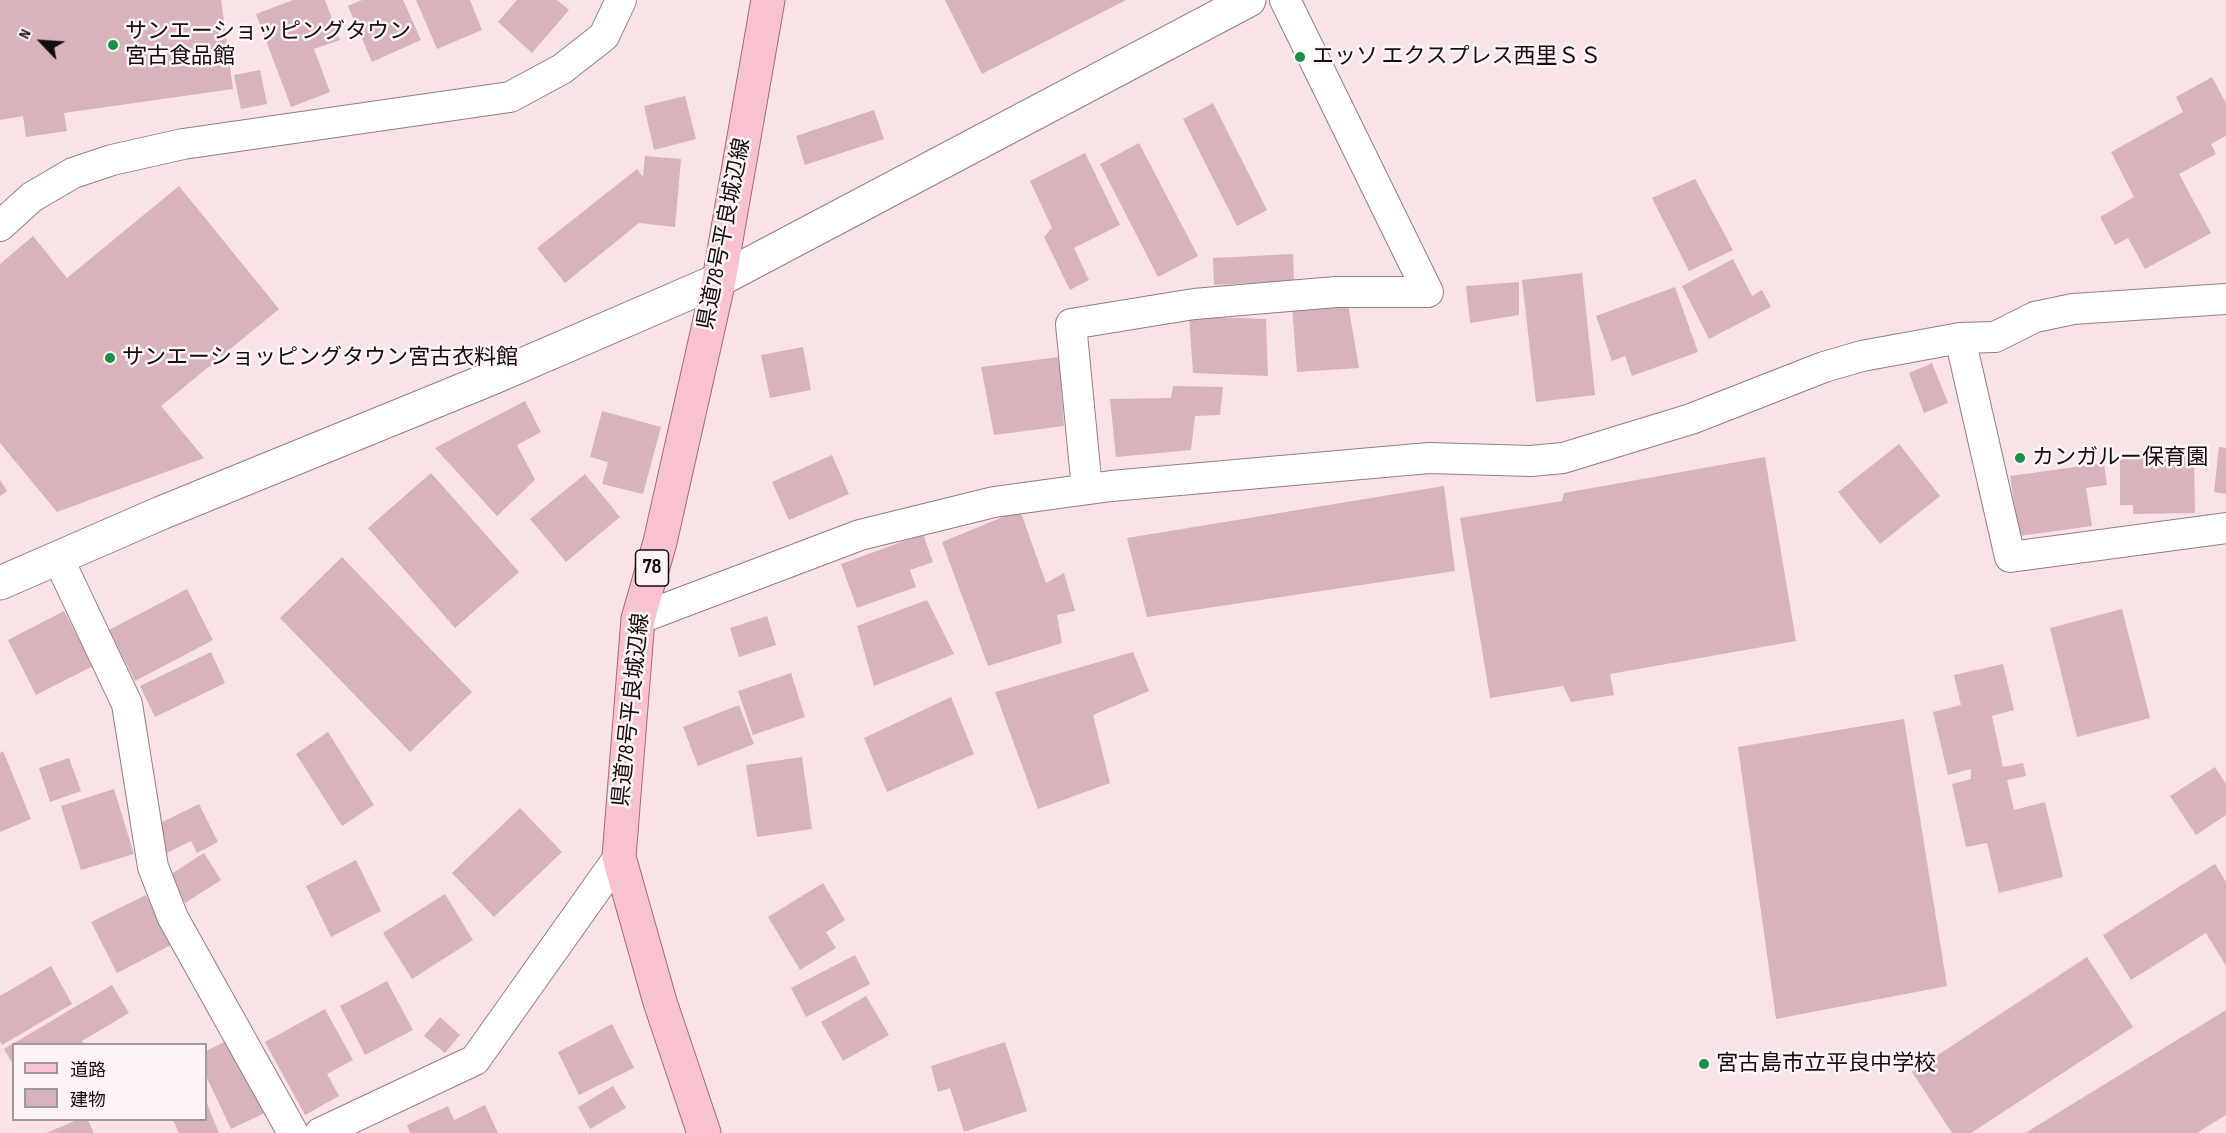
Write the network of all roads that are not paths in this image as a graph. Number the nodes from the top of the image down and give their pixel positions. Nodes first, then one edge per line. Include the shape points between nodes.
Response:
1 (621, 0) edge
2 (768, 0) edge
3 (1249, 0) edge
4 (1285, 0) edge
5 (0, 226) edge
6 (719, 280) junction
7 (2226, 299) edge
8 (1960, 338) junction
9 (1087, 489) junction
10 (2226, 528) edge
11 (58, 558) junction
12 (0, 583) edge
13 (638, 619) junction
14 (619, 857) junction
15 (293, 1133) edge
16 (320, 1133) edge
17 (704, 1133) edge

1 - 5 street via 604,36 562,69 510,97 183,144 112,160 73,173 32,197
2 - 6 main road, 県道78号平良城辺線 / 78
3 - 6 street
4 - 9 street via 1428,292 1336,292 1194,304 1071,324
6 - 11 street
6 - 13 main road, 県道78号平良城辺線 / 78 via 660,542
7 - 8 street via 2073,309 2036,317 1995,337
8 - 9 street via 1824,367 1691,419 1563,458 1429,458
8 - 10 street via 2010,557
9 - 13 street via 994,502 860,535
11 - 12 street
11 - 15 street via 127,704 153,867 173,918
13 - 14 main road, 県道78号平良城辺線 / 78
14 - 16 street via 475,1060
14 - 17 main road, 県道78号平良城辺線 / 78 via 660,1002

